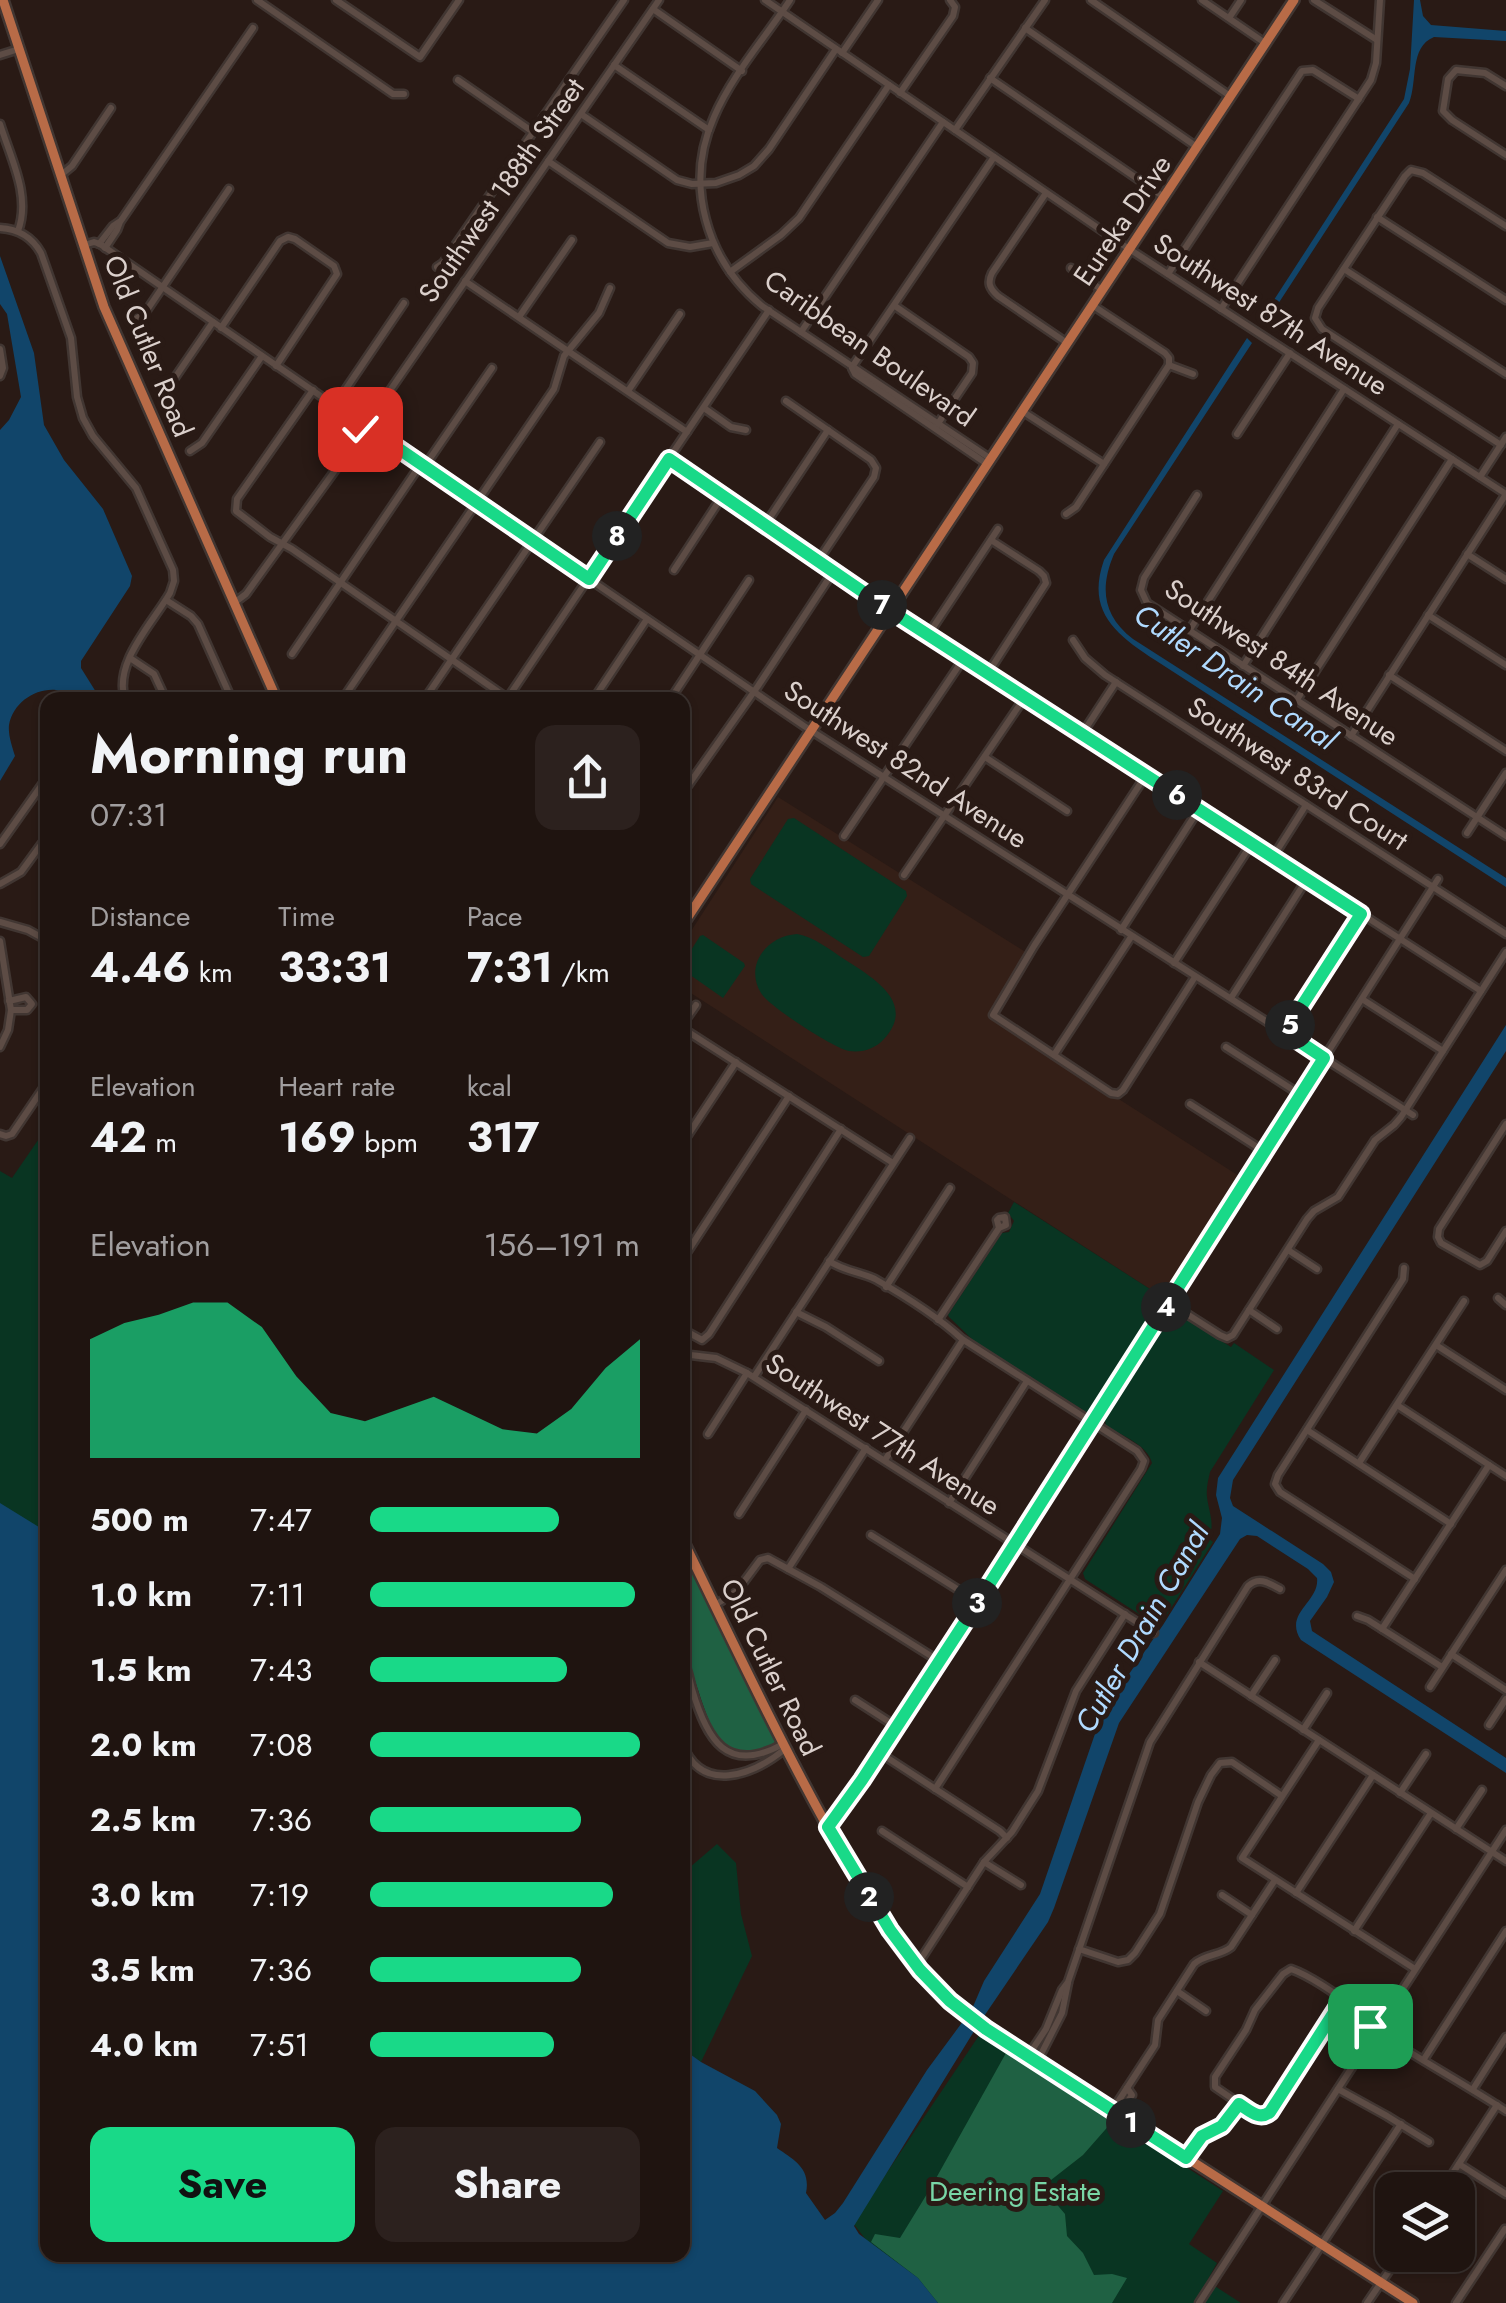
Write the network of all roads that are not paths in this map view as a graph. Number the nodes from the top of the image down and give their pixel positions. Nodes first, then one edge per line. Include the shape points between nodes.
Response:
1 (3, 0) edge
2 (256, 0) edge
3 (459, 0) edge
4 (624, 0) edge
5 (659, 0) edge
6 (766, 0) edge
7 (790, 0) edge
8 (878, 0) edge
9 (1044, 0) edge
10 (1091, 0) edge
11 (1202, 0) edge
12 (1241, 0) edge
13 (1294, 0) edge
14 (1314, 0) edge
15 (1380, 0) edge
16 (340, 1) edge
17 (952, 4) edge
18 (652, 9) junction
19 (782, 12) junction
20 (1229, 18) junction
21 (254, 28) dead end
22 (1025, 28) junction
23 (1377, 40) junction
24 (1265, 43) junction
25 (19, 50) junction
26 (839, 51) junction
27 (0, 55) edge
28 (614, 65) junction
29 (742, 71) junction
30 (990, 78) junction
31 (458, 80) dead end
32 (889, 85) junction
33 (1506, 86) edge
34 (900, 93) junction
35 (404, 94) dead end
36 (1230, 96) junction
37 (1359, 99) junction
38 (111, 108) dead end
39 (581, 114) junction
40 (942, 122) junction
41 (0, 124) edge
42 (709, 130) junction
43 (954, 130) junction
44 (533, 132) junction
45 (1197, 146) junction
46 (1506, 154) edge
47 (994, 157) junction
48 (548, 161) junction
49 (60, 176) junction
50 (700, 184) junction
51 (229, 189) dead end
52 (1046, 193) junction
53 (1164, 197) junction
54 (1378, 217) junction
55 (1506, 226) edge
56 (0, 228) edge
57 (18, 231) junction
58 (572, 240) dead end
59 (713, 243) junction
60 (84, 244) junction
61 (102, 246) junction
62 (1129, 250) junction
63 (437, 267) dead end
64 (1071, 268) dead end
65 (1344, 269) junction
66 (730, 273) junction
67 (1168, 274) junction
68 (466, 281) junction
69 (163, 288) junction
70 (610, 288) dead end
71 (1102, 290) junction
72 (1506, 300) edge
73 (404, 303) dead end
74 (895, 306) junction
75 (1092, 306) junction
76 (1221, 309) junction
77 (769, 310) junction
78 (680, 314) dead end
79 (519, 317) junction
80 (134, 320) dead end
81 (213, 322) junction
82 (222, 328) junction
83 (801, 333) junction
84 (1067, 343) junction
85 (0, 350) edge
86 (568, 350) junction
87 (1290, 354) junction
88 (262, 356) junction
89 (1169, 365) junction
90 (276, 366) junction
91 (492, 368) dead end
92 (852, 368) junction
93 (1, 374) edge
94 (1193, 374) dead end
95 (1506, 374) edge
96 (174, 379) dead end
97 (1344, 389) junction
98 (313, 390) junction
99 (628, 392) junction
100 (786, 402) dead end
101 (334, 405) junction
102 (704, 408) junction
103 (1022, 411) junction
104 (1398, 424) junction
105 (936, 425) junction
106 (366, 426) junction
107 (746, 430) dead end
108 (828, 430) junction
109 (687, 432) junction
110 (1238, 434) dead end
111 (1504, 441) edge
112 (600, 442) dead end
113 (190, 450) dead end
114 (1452, 458) junction
115 (669, 459) junction
116 (989, 461) junction
117 (1104, 464) junction
118 (423, 465) junction
119 (1480, 477) junction
120 (1506, 494) edge
121 (1197, 495) dead end
122 (723, 496) junction
123 (478, 502) junction
124 (1066, 514) dead end
125 (765, 525) junction
126 (998, 529) dead end
127 (533, 540) junction
128 (991, 540) junction
129 (282, 543) junction
130 (1467, 554) junction
131 (818, 561) junction
132 (674, 570) dead end
133 (833, 572) junction
134 (589, 579) junction
135 (750, 580) dead end
136 (1506, 580) edge
137 (340, 583) junction
138 (166, 600) junction
139 (234, 603) junction
140 (891, 611) junction
141 (1428, 614) junction
142 (647, 619) junction
143 (396, 622) junction
144 (1189, 631) junction
145 (928, 635) junction
146 (1073, 640) dead end
147 (292, 654) dead end
148 (700, 655) junction
149 (130, 658) junction
150 (964, 658) junction
151 (451, 660) junction
152 (1506, 665) edge
153 (1243, 666) junction
154 (988, 674) junction
155 (1389, 675) junction
156 (1116, 682) junction
157 (125, 692) edge
158 (162, 692) edge
159 (228, 692) edge
160 (273, 692) edge
161 (348, 692) edge
162 (429, 692) edge
163 (497, 692) edge
164 (513, 692) edge
165 (598, 692) edge
166 (675, 692) edge
167 (754, 692) junction
168 (1025, 697) junction
169 (1296, 701) junction
170 (811, 731) junction
171 (1082, 734) junction
172 (1351, 736) junction
173 (1506, 751) edge
174 (985, 757) junction
175 (1506, 773) edge
176 (1146, 775) junction
177 (884, 778) junction
178 (690, 783) edge
179 (40, 789) edge
180 (1306, 805) junction
181 (1199, 809) junction
182 (1067, 811) dead end
183 (944, 816) junction
184 (1477, 818) junction
185 (1468, 833) dead end
186 (844, 836) dead end
187 (1506, 836) edge
188 (1252, 843) junction
189 (0, 844) edge
190 (40, 846) edge
191 (1273, 857) junction
192 (904, 876) dead end
193 (1307, 879) junction
194 (1438, 879) dead end
195 (0, 884) edge
196 (1433, 887) junction
197 (1067, 896) junction
198 (690, 914) edge
199 (1361, 914) junction
200 (0, 922) edge
201 (1120, 930) junction
202 (1506, 934) edge
203 (40, 937) edge
204 (1131, 937) junction
205 (1400, 939) junction
206 (0, 941) edge
207 (1506, 952) edge
208 (1174, 964) junction
209 (1195, 976) junction
210 (1482, 991) junction
211 (1231, 998) junction
212 (1362, 1000) junction
213 (696, 1004) dead end
214 (690, 1014) edge
215 (690, 1032) edge
216 (1285, 1032) junction
217 (1226, 1047) dead end
218 (0, 1048) edge
219 (1443, 1051) junction
220 (1054, 1055) junction
221 (1324, 1058) junction
222 (736, 1062) junction
223 (40, 1093) edge
224 (1301, 1095) junction
225 (789, 1096) junction
226 (1190, 1104) dead end
227 (1405, 1110) junction
228 (1413, 1115) dead end
229 (1506, 1124) edge
230 (841, 1129) junction
231 (690, 1132) edge
232 (4, 1135) edge
233 (910, 1138) dead end
234 (1264, 1152) junction
235 (894, 1163) junction
236 (950, 1188) dead end
237 (999, 1228) dead end
238 (1506, 1231) edge
239 (690, 1248) edge
240 (1288, 1250) junction
241 (829, 1262) junction
242 (1317, 1268) dead end
243 (1404, 1268) dead end
244 (886, 1286) junction
245 (1498, 1298) dead end
246 (1171, 1300) junction
247 (1464, 1300) dead end
248 (1506, 1305) edge
249 (1249, 1310) junction
250 (796, 1312) junction
251 (938, 1320) junction
252 (1278, 1329) dead end
253 (690, 1333) edge
254 (962, 1340) junction
255 (1436, 1345) junction
256 (690, 1355) edge
257 (879, 1361) dead end
258 (750, 1375) junction
259 (1028, 1380) junction
260 (1506, 1390) edge
261 (1397, 1405) junction
262 (806, 1410) junction
263 (1093, 1422) junction
264 (1307, 1430) junction
265 (708, 1434) dead end
266 (866, 1448) junction
267 (885, 1460) junction
268 (1359, 1463) junction
269 (1489, 1465) junction
270 (1506, 1476) edge
271 (949, 1503) junction
272 (739, 1514) dead end
273 (1451, 1524) junction
274 (871, 1535) dead end
275 (1015, 1544) junction
276 (690, 1554) edge
277 (787, 1569) junction
278 (1506, 1570) edge
279 (1071, 1579) junction
280 (1414, 1579) junction
281 (1280, 1589) dead end
282 (978, 1602) junction
283 (715, 1605) junction
284 (1126, 1614) junction
285 (1357, 1616) dead end
286 (1382, 1629) junction
287 (1154, 1632) dead end
288 (1451, 1654) junction
289 (1275, 1660) dead end
290 (940, 1662) junction
291 (1199, 1662) junction
292 (1442, 1667) junction
293 (1430, 1687) dead end
294 (690, 1689) edge
295 (1506, 1690) edge
296 (1327, 1693) dead end
297 (1251, 1696) junction
298 (1506, 1699) edge
299 (855, 1700) dead end
300 (1488, 1725) dead end
301 (897, 1728) junction
302 (1303, 1730) junction
303 (1318, 1740) junction
304 (784, 1746) junction
305 (880, 1753) junction
306 (1426, 1754) dead end
307 (690, 1756) edge
308 (744, 1757) junction
309 (759, 1760) junction
310 (750, 1769) junction
311 (1372, 1775) junction
312 (935, 1789) junction
313 (1482, 1790) dead end
314 (1400, 1793) junction
315 (1282, 1796) junction
316 (1430, 1813) junction
317 (828, 1827) junction
318 (1456, 1829) junction
319 (1506, 1830) edge
320 (882, 1831) dead end
321 (1007, 1838) junction
322 (1492, 1852) junction
323 (1506, 1861) edge
324 (984, 1862) junction
325 (1276, 1880) junction
326 (1021, 1886) dead end
327 (968, 1887) junction
328 (1296, 1893) junction
329 (1222, 1896) dead end
330 (1252, 1915) junction
331 (1354, 1930) junction
332 (1506, 1931) edge
333 (1079, 1949) junction
334 (916, 1965) junction
335 (1416, 1969) junction
336 (1176, 1991) junction
337 (1342, 2000) junction
338 (1206, 2011) dead end
339 (1376, 2030) junction
340 (1506, 2038) edge
341 (1032, 2059) junction
342 (1424, 2059) junction
343 (1338, 2089) junction
344 (1472, 2090) junction
345 (1239, 2104) junction
346 (1497, 2105) junction
347 (1506, 2111) edge
348 (1116, 2113) junction
349 (1401, 2124) junction
350 (1429, 2142) dead end
351 (1186, 2158) junction
352 (1459, 2164) junction
353 (1454, 2172) edge
354 (1506, 2194) edge
355 (1262, 2207) junction
356 (1505, 2229) edge
357 (1321, 2245) junction
358 (1388, 2272) edge
359 (1381, 2283) junction
360 (1199, 2303) edge
361 (1283, 2303) edge
362 (1367, 2303) edge
363 (1413, 2303) edge
364 (1456, 2303) edge

1 - 25 main road, Old Cutler Road
2 - 35 street via 393,94
3 - 16 street via 420,57
4 - 44 street
5 - 18 street, Southwest 188th Street
6 - 19 street, Southwest 87th Avenue
7 - 19 street, Caribbean Boulevard
8 - 26 street
9 - 22 street
10 - 36 street
11 - 20 street
12 - 20 street
13 - 24 main road, Eureka Drive
14 - 23 street
15 - 23 street
17 - 34 street via 953,16
18 - 28 street, Southwest 188th Street
18 - 29 street
19 - 26 street, Southwest 87th Avenue
19 - 29 street, Caribbean Boulevard
20 - 24 street
21 - 61 street
22 - 30 street
22 - 45 street
23 - 37 street via 1375,70
24 - 36 main road, Eureka Drive
25 - 27 street
25 - 49 main road, Old Cutler Road
26 - 32 street, Southwest 87th Avenue
26 - 50 street via 760,160 735,176
28 - 39 street, Southwest 188th Street
28 - 42 street
29 - 42 street, Caribbean Boulevard
30 - 43 street
30 - 53 street
31 - 44 street
32 - 34 street, Southwest 87th Avenue
32 - 66 street via 804,212
33 - 46 street via 1481,72 1453,71 1443,111
34 - 40 street, Southwest 87th Avenue
36 - 45 main road, Eureka Drive
37 - 67 street via 1316,71 1297,76
37 - 76 street
38 - 49 street
39 - 48 street, Southwest 188th Street
39 - 50 street via 677,180
40 - 43 street, Southwest 87th Avenue
40 - 83 street
41 - 57 street via 23,197
42 - 50 street, Caribbean Boulevard
43 - 47 street, Southwest 87th Avenue
44 - 63 street
45 - 53 main road, Eureka Drive
47 - 52 street, Southwest 87th Avenue
47 - 74 street
48 - 59 street via 668,243
48 - 68 street, Southwest 188th Street
49 - 60 main road, Old Cutler Road
50 - 59 street, Caribbean Boulevard
51 - 69 street
52 - 62 street, Southwest 87th Avenue
52 - 84 street via 990,286
53 - 62 main road, Eureka Drive
54 - 55 street via 1413,170
54 - 65 street
54 - 72 street
56 - 57 street
57 - 138 street via 40,252 68,327 85,422 136,488 171,566 174,584
58 - 79 street
59 - 66 street, Caribbean Boulevard
60 - 61 street
60 - 139 main road, Old Cutler Road via 111,322
61 - 69 street, Southwest 82nd Avenue
62 - 67 street, Southwest 87th Avenue
62 - 71 main road, Eureka Drive
64 - 71 street
65 - 95 street
65 - 111 street via 1317,310 1322,328
66 - 77 street, Caribbean Boulevard
67 - 76 street, Southwest 87th Avenue
68 - 79 street
68 - 106 street, Southwest 188th Street
69 - 80 street
69 - 81 street, Southwest 82nd Avenue
70 - 86 street via 599,314
71 - 75 main road, Eureka Drive
73 - 101 street
74 - 92 street
74 - 105 street via 974,363
75 - 84 main road, Eureka Drive
75 - 89 street via 1165,353
76 - 87 street, Southwest 87th Avenue
77 - 83 street, Caribbean Boulevard
77 - 102 street
78 - 99 street
79 - 86 street
81 - 82 street, Southwest 82nd Avenue
81 - 96 street
82 - 88 street, Southwest 82nd Avenue
82 - 90 street via 280,241 295,239 334,266 334,280
83 - 92 street, Caribbean Boulevard
84 - 103 main road, Eureka Drive
85 - 93 street
86 - 99 street
86 - 123 street via 554,389
87 - 97 street, Southwest 87th Avenue
87 - 110 street
88 - 90 street, Southwest 82nd Avenue
88 - 113 street via 202,443
89 - 94 street
89 - 117 street
90 - 98 street, Southwest 82nd Avenue
91 - 118 street
92 - 105 street, Caribbean Boulevard
97 - 104 street, Southwest 87th Avenue
97 - 144 street
98 - 101 street, Southwest 82nd Avenue
98 - 129 street via 235,509
99 - 109 street
100 - 108 street
101 - 106 street, Southwest 82nd Avenue
102 - 107 street
102 - 109 street
103 - 116 main road, Eureka Drive
103 - 117 street
104 - 114 street, Southwest 87th Avenue
104 - 153 street
105 - 116 street, Caribbean Boulevard
106 - 118 street, Southwest 82nd Avenue
106 - 129 street, Southwest 188th Street
108 - 125 street
108 - 131 street via 876,468
109 - 115 street
111 - 119 street
112 - 127 street
114 - 119 street, Southwest 87th Avenue
114 - 169 street
115 - 122 street
115 - 134 street
116 - 140 main road, Eureka Drive
117 - 124 street
118 - 123 street, Southwest 82nd Avenue
118 - 137 street
119 - 120 street, Southwest 87th Avenue
120 - 130 street
121 - 144 street, Southwest 84th Avenue via 1142,586 1151,607
122 - 125 street
122 - 132 street
123 - 127 street, Southwest 82nd Avenue
123 - 143 street
125 - 131 street
126 - 128 street
127 - 134 street, Southwest 82nd Avenue
127 - 151 street
128 - 145 street
128 - 154 street via 1045,580
129 - 137 street
129 - 139 street, Southwest 188th Street
130 - 136 street
130 - 141 street
131 - 133 street
133 - 140 street
133 - 167 street
134 - 142 street, Southwest 82nd Avenue
134 - 164 street
135 - 148 street
137 - 143 street
137 - 147 street
138 - 149 street
138 - 159 street via 198,624
139 - 160 main road, Old Cutler Road
140 - 145 street
140 - 170 main road, Eureka Drive
141 - 152 street
141 - 155 street
142 - 148 street, Southwest 82nd Avenue
142 - 165 street
143 - 151 street
143 - 161 street
144 - 153 street, Southwest 84th Avenue
145 - 150 street
146 - 156 street, Southwest 83rd Court
148 - 166 street
148 - 167 street, Southwest 82nd Avenue
149 - 157 street
149 - 158 street via 154,674
150 - 154 street
150 - 177 street
151 - 162 street
151 - 163 street
153 - 169 street, Southwest 84th Avenue
154 - 168 street
155 - 172 street
155 - 173 street
156 - 171 street
156 - 180 street, Southwest 83rd Court
167 - 170 street, Southwest 82nd Avenue
167 - 178 street
168 - 171 street
168 - 174 street
169 - 172 street, Southwest 84th Avenue
170 - 177 street, Southwest 82nd Avenue
170 - 198 main road, Eureka Drive
171 - 176 street
172 - 184 street, Southwest 84th Avenue
174 - 182 street
174 - 183 street
175 - 184 street
176 - 181 street
176 - 197 street
177 - 183 street, Southwest 82nd Avenue
177 - 186 street
179 - 189 street
180 - 191 street
180 - 196 street, Southwest 83rd Court
181 - 188 street
181 - 201 street
183 - 192 street
183 - 197 street, Southwest 82nd Avenue
184 - 185 street
184 - 187 street, Southwest 84th Avenue
188 - 191 street
188 - 208 street
190 - 195 street via 21,872
191 - 193 street
193 - 199 street
193 - 211 street
194 - 196 street
196 - 202 street, Southwest 83rd Court
196 - 205 street
197 - 201 street, Southwest 82nd Avenue
197 - 220 street via 992,1015
199 - 205 street
199 - 216 street
200 - 203 street
201 - 204 street, Southwest 82nd Avenue
204 - 208 street, Southwest 82nd Avenue
204 - 220 street
205 - 210 street
205 - 212 street
206 - 218 street via 10,1006
207 - 210 street
208 - 209 street, Southwest 82nd Avenue
209 - 211 street, Southwest 82nd Avenue
209 - 220 street via 1118,1094
210 - 219 street
211 - 216 street, Southwest 82nd Avenue
212 - 219 street
212 - 221 street
213 - 214 street
215 - 222 street
216 - 221 street, Southwest 82nd Avenue
217 - 224 street
219 - 227 street
221 - 224 street
221 - 227 street, Southwest 82nd Avenue
222 - 225 street
222 - 231 street
223 - 232 street via 14,1132
224 - 234 street
225 - 230 street
225 - 239 street
226 - 234 street
227 - 228 street, Southwest 82nd Avenue
227 - 240 street via 1375,1140 1338,1197 1307,1218
229 - 238 street via 1438,1237 1480,1265
230 - 235 street
230 - 253 street via 709,1334 702,1340
233 - 235 street
234 - 246 street
235 - 241 street
236 - 244 street
237 - 251 street
240 - 242 street
240 - 249 street
241 - 244 street
241 - 250 street
243 - 264 street
244 - 251 street
245 - 248 street
246 - 249 street via 1228,1338
246 - 263 street
247 - 255 street
249 - 252 street
250 - 257 street
250 - 258 street
251 - 254 street
254 - 259 street
254 - 267 street
255 - 260 street
255 - 261 street
256 - 258 street, Southwest 77th Avenue via 716,1358
258 - 262 street, Southwest 77th Avenue
258 - 265 street
259 - 263 street
259 - 271 street
261 - 268 street
261 - 269 street
262 - 266 street, Southwest 77th Avenue
262 - 272 street
263 - 275 street
263 - 279 street via 1143,1458
264 - 268 street
264 - 280 street via 1278,1475 1280,1492
266 - 267 street, Southwest 77th Avenue
266 - 277 street
267 - 271 street, Southwest 77th Avenue
268 - 273 street
269 - 270 street
269 - 273 street
271 - 275 street, Southwest 77th Avenue
273 - 280 street
274 - 282 street
275 - 279 street, Southwest 77th Avenue
275 - 282 street
276 - 283 main road, Old Cutler Road
277 - 283 street via 762,1558 737,1591
277 - 290 street
278 - 288 street
279 - 284 street, Southwest 77th Avenue
279 - 312 street
280 - 286 street
281 - 291 street via 1255,1581
282 - 290 street
283 - 304 main road, Old Cutler Road
284 - 287 street, Southwest 77th Avenue
284 - 321 street via 1078,1686 1043,1782
285 - 286 street
286 - 292 street
288 - 292 street
288 - 295 street
289 - 297 street
290 - 301 street
291 - 297 street
291 - 333 street via 1148,1747
292 - 293 street
294 - 308 street via 710,1733
296 - 302 street
297 - 302 street
298 - 300 street
299 - 301 street
301 - 305 street
302 - 303 street
303 - 311 street
303 - 315 street
304 - 309 street
304 - 317 main road, Old Cutler Road
305 - 312 street
305 - 317 street
306 - 314 street
307 - 310 street via 711,1774
308 - 309 street
308 - 310 street
309 - 310 street
311 - 314 street
311 - 328 street
312 - 321 street
313 - 318 street
314 - 316 street
315 - 325 street via 1242,1858
315 - 333 street via 1235,1764 1220,1763 1198,1802 1160,1914 1136,1953 1124,1962
316 - 318 street
316 - 331 street
317 - 334 main road, Old Cutler Road
318 - 322 street
319 - 322 street
320 - 327 street
321 - 324 street
322 - 323 street
322 - 335 street
324 - 326 street
324 - 327 street
325 - 328 street
325 - 330 street
327 - 334 street
328 - 331 street
329 - 330 street
330 - 336 street via 1232,1946 1196,1962
331 - 335 street
332 - 342 street
333 - 341 street via 1062,2013
334 - 341 main road, Old Cutler Road via 966,2014
335 - 339 street
336 - 338 street
336 - 348 street via 1156,2023 1156,2042 1127,2088 1132,2096
337 - 339 street
337 - 345 street via 1270,2112 1256,2115
337 - 345 street via 1291,1968 1284,1972 1214,2083
339 - 342 street
339 - 343 street
340 - 344 street
341 - 348 main road, Old Cutler Road
342 - 344 street
343 - 349 street
343 - 355 street
344 - 346 street
345 - 351 street
346 - 347 street
346 - 352 street
348 - 351 main road, Old Cutler Road
349 - 350 street
349 - 357 street
351 - 355 main road, Old Cutler Road
352 - 353 street
352 - 354 street
355 - 357 main road, Old Cutler Road
355 - 360 street
356 - 364 street
357 - 359 main road, Old Cutler Road
357 - 361 street
358 - 359 street
359 - 362 street
359 - 363 main road, Old Cutler Road

